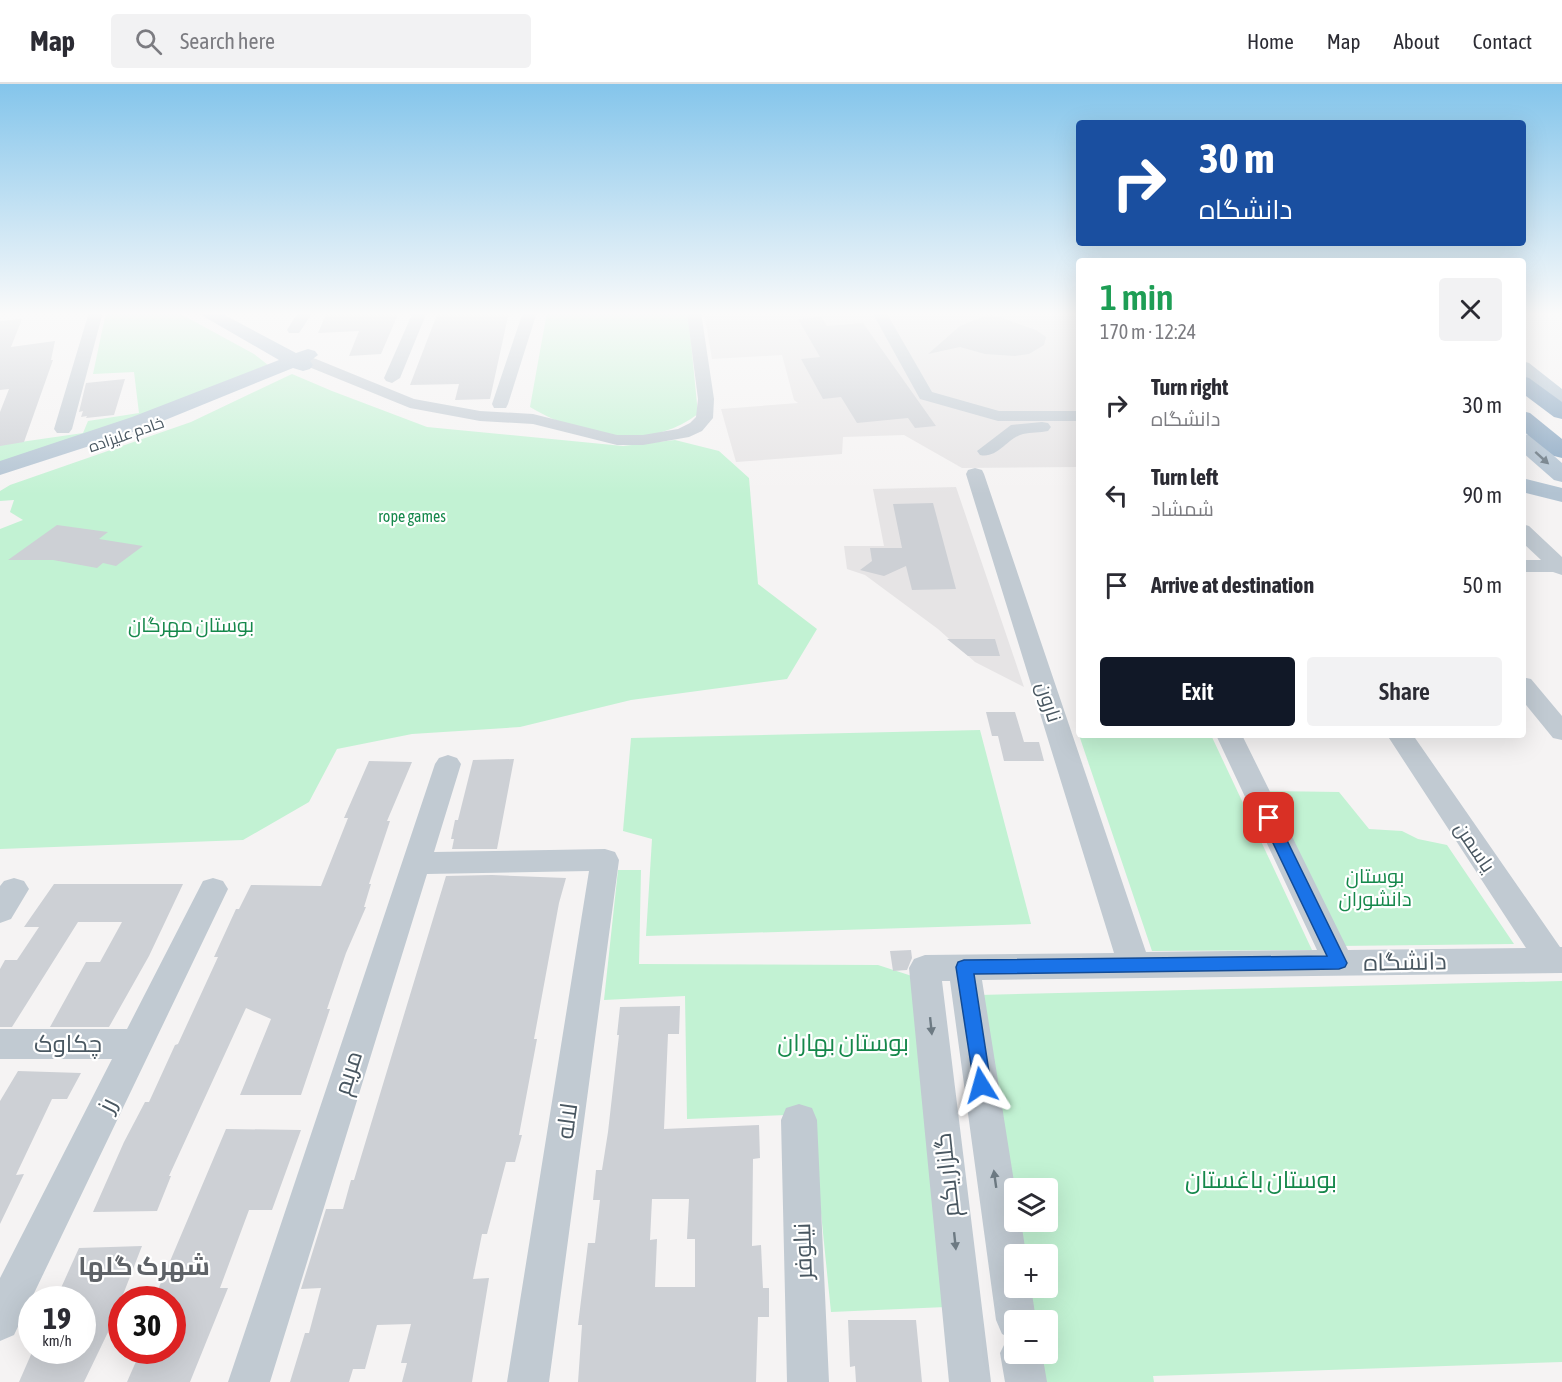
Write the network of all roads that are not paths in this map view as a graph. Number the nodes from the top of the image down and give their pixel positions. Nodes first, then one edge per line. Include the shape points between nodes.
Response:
1 (79, 373) edge
2 (272, 373) edge
3 (277, 373) edge
4 (336, 373) edge
5 (394, 373) edge
6 (510, 373) edge
7 (702, 373) edge
8 (913, 373) edge
9 (1529, 373) edge
10 (1543, 373) edge
11 (392, 378) dead end
12 (1526, 385) edge
13 (1562, 386) edge
14 (1562, 399) edge
15 (500, 404) dead end
16 (1562, 412) edge
17 (1076, 416) edge
18 (1526, 421) edge
19 (1076, 426) edge
20 (63, 429) dead end
21 (1526, 444) edge
22 (986, 451) dead end
23 (1562, 451) edge
24 (0, 468) edge
25 (975, 474) dead end
26 (0, 475) edge
27 (1562, 476) edge
28 (1526, 486) edge
29 (1562, 495) edge
30 (1526, 534) edge
31 (1526, 566) edge
32 (1560, 568) edge
33 (1526, 689) edge
34 (1562, 732) edge
35 (1230, 738) edge
36 (1402, 738) edge
37 (448, 764) dead end
38 (416, 862) junction
39 (213, 889) dead end
40 (1556, 960) edge
41 (1339, 963) junction
42 (1134, 965) junction
43 (964, 967) junction
44 (925, 968) joint
45 (0, 1044) edge
46 (137, 1044) junction
47 (799, 1120) dead end
48 (1015, 1310) edge
49 (0, 1321) edge
50 (1023, 1364) edge
51 (249, 1382) edge
52 (528, 1382) edge
53 (808, 1382) edge
54 (970, 1382) edge
55 (1026, 1382) edge

1 - 20 street
2 - 24 main road, خادم علیزاده
3 - 26 main road, خادم علیزاده via 148,428
4 - 7 street via 410,403 480,416 533,419 617,440 643,440 683,433 704,418
5 - 11 street
6 - 15 street
8 - 17 street via 926,395 998,416
9 - 14 main road
10 - 13 main road
12 - 16 highway
18 - 23 highway
19 - 22 street via 1017,429
21 -> 27 main road
25 - 42 street, نارون
28 - 29 main road
30 - 32 street
31 - 32 street
33 - 34 street
35 - 41 street
36 - 40 street, یاسمن
37 - 38 street, مریم
38 - 51 street, مریم
38 - 52 street, لاله via 605,860
39 - 46 street, رز
40 - 41 street, دانشگاه
41 - 42 street, دانشگاه
42 - 43 street, دانشگاه
43 - 44 street, دانشگاه
48 -> 43 street
44 -> 54 street, گلزار یکم
45 - 46 street, چکاوک
46 - 49 street, رز
47 - 53 street, نیلوفر
50 - 55 street

